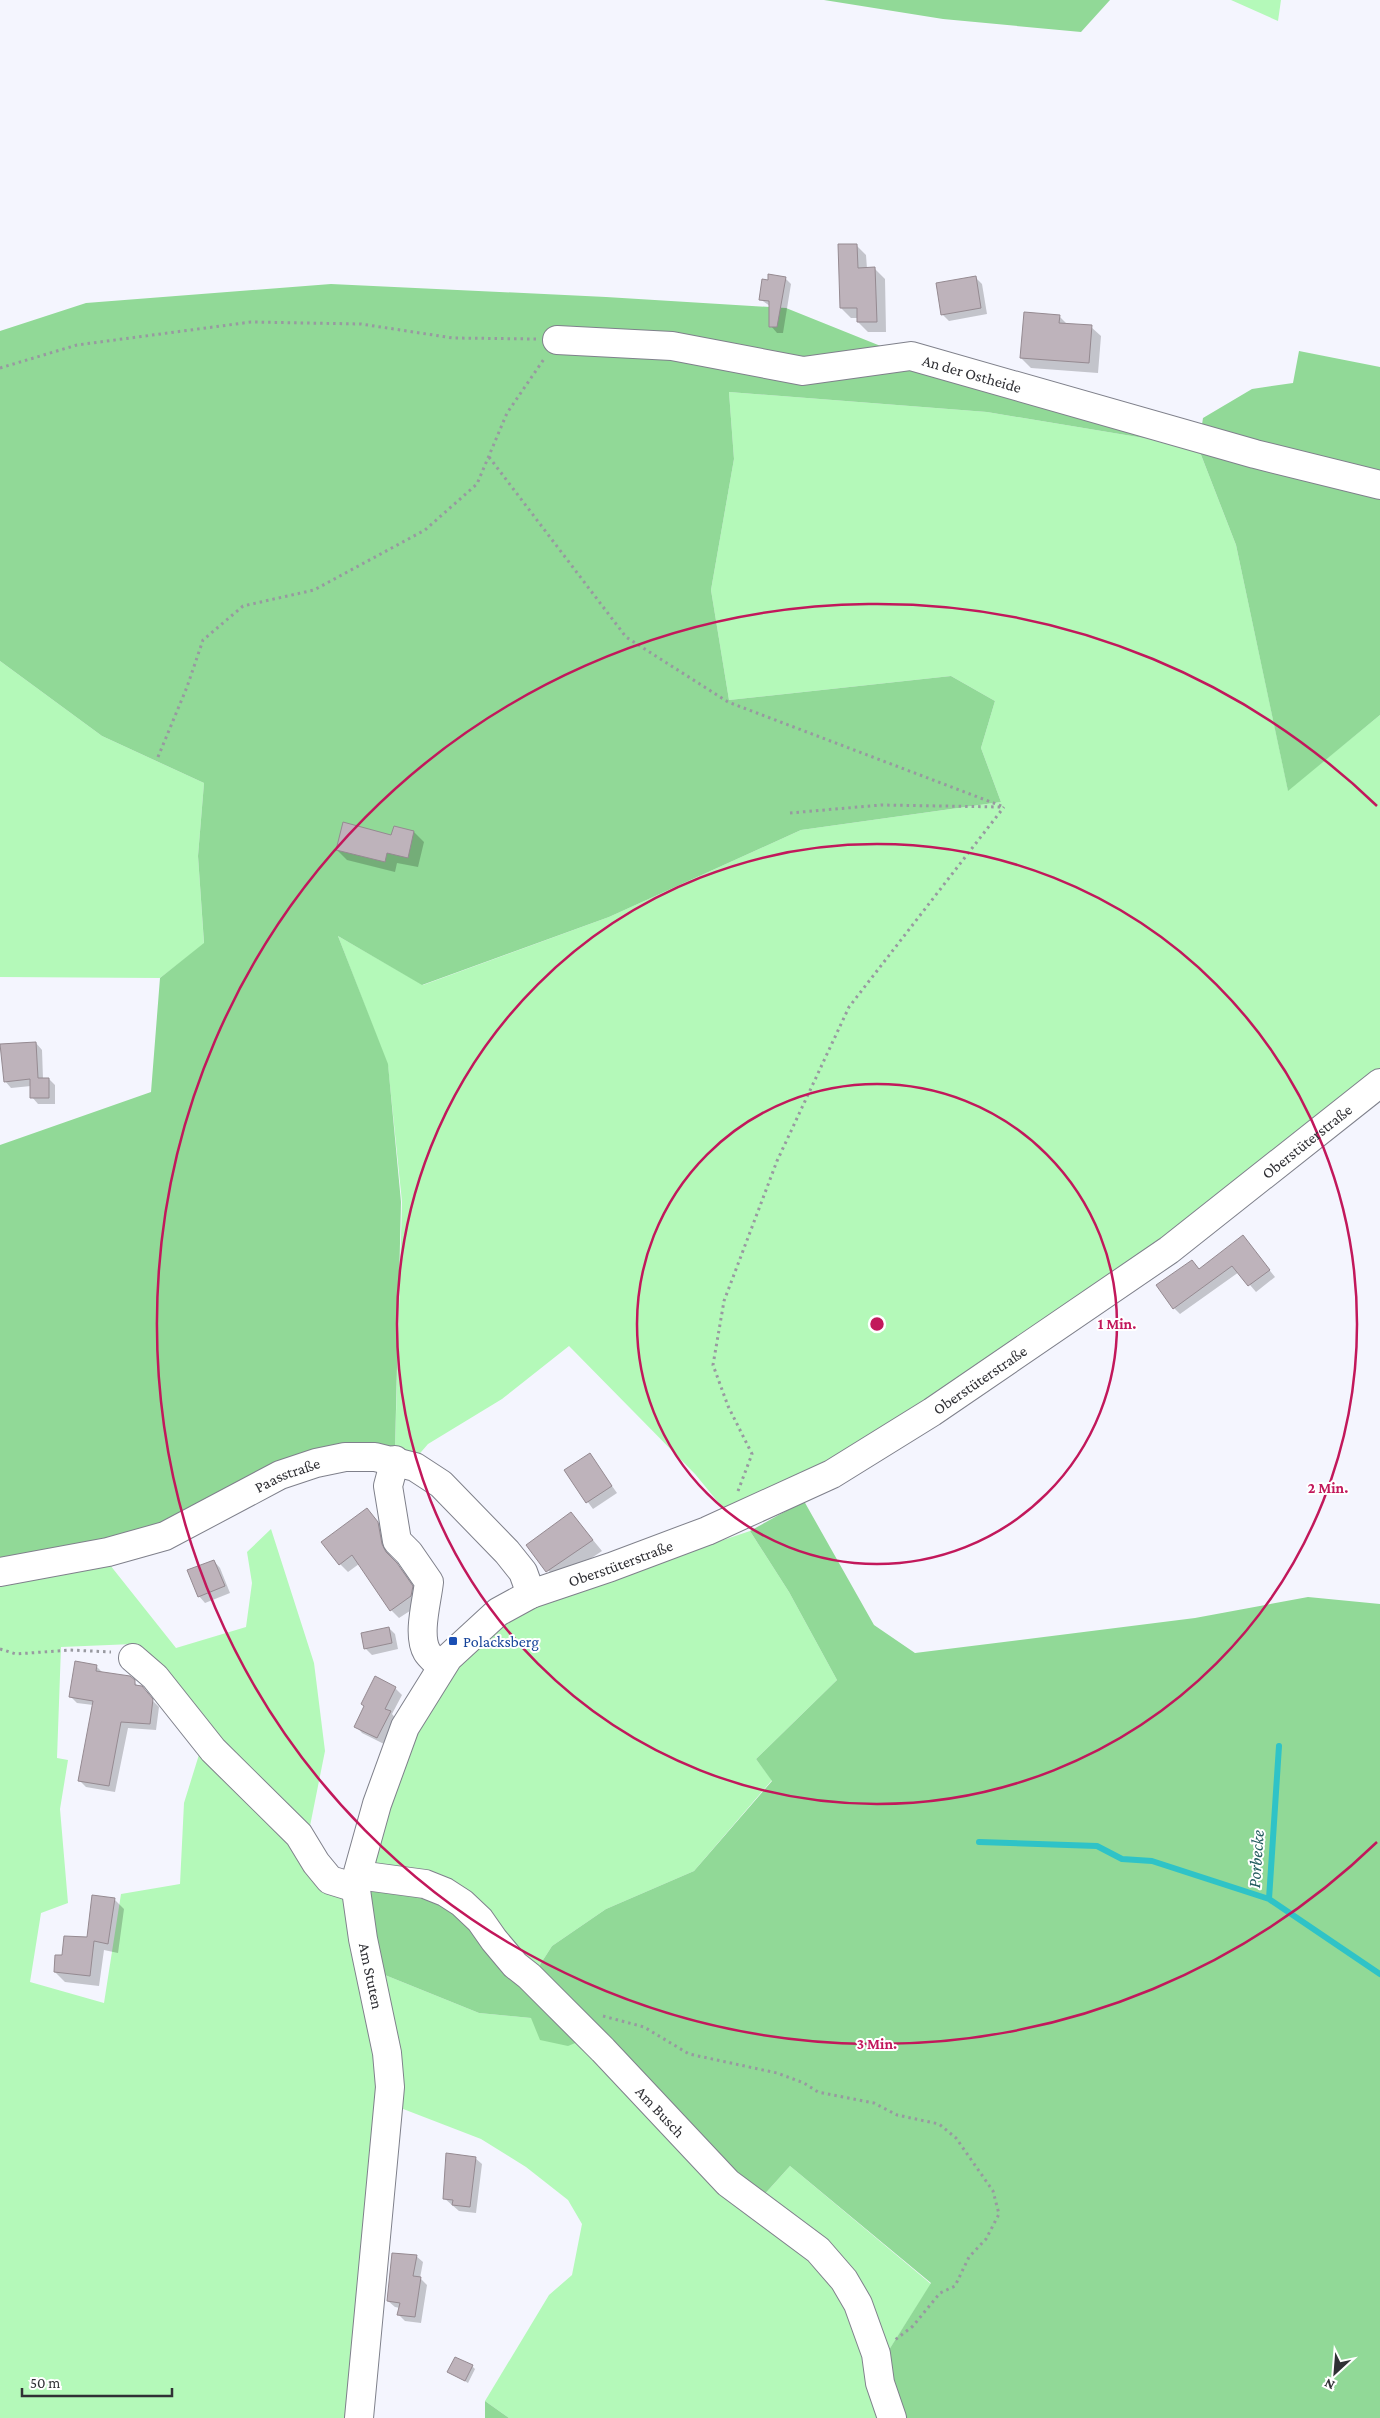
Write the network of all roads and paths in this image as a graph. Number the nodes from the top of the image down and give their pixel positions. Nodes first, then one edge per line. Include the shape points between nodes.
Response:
1 (557, 340) junction
2 (0, 368) edge
3 (489, 457) junction
4 (1380, 485) edge
5 (158, 757) dead end
6 (1004, 807) junction
7 (790, 813) dead end
8 (1380, 1083) edge
9 (395, 1460) junction
10 (730, 1521) junction
11 (0, 1572) edge
12 (531, 1594) junction
13 (0, 1649) edge
14 (133, 1658) joint
15 (441, 1667) junction
16 (357, 1882) junction
17 (601, 2016) dead end
18 (876, 2354) junction
19 (360, 2418) edge
20 (892, 2418) edge

1 - 2 path via 454,338 361,324 250,322 77,345
1 - 3 path via 507,413
1 - 4 street, An der Ostheide via 672,346 803,371 911,356 1255,454
3 - 5 path via 477,484 425,530 314,590 243,606 203,640
3 - 6 path via 626,637 728,702
6 - 7 path via 881,805
6 - 10 path via 849,1007 777,1162 724,1301 714,1365 728,1406 752,1454
8 - 10 street, Oberstüterstraße via 1169,1250 932,1412 832,1474
9 - 11 street, Paasstraße via 376,1456 316,1463 280,1475 166,1536 108,1552
9 - 12 street, Paasstraße via 441,1484 507,1552 523,1572
9 - 15 street via 388,1486 392,1520 398,1541 429,1582 423,1624 424,1645
10 - 12 street, Oberstüterstraße via 610,1568
12 - 15 street, Am Stuten via 498,1612
13 - 14 path via 16,1654 94,1650
14 - 16 street, Am Busch via 155,1677 213,1750 299,1835 330,1880
15 - 16 street, Am Stuten via 406,1727 377,1804
16 - 18 street, Am Busch via 425,1884 462,1902 516,1965 603,2050 728,2183 818,2250 844,2280 858,2304
16 - 19 street, Am Stuten via 363,1939 387,2053 390,2086
17 - 18 path via 644,2027 688,2054 777,2073 818,2092 874,2103 897,2115 939,2124 956,2138 993,2191 998,2214 986,2239 969,2257 955,2286 940,2293 913,2326
18 - 20 street, Am Busch via 880,2382

